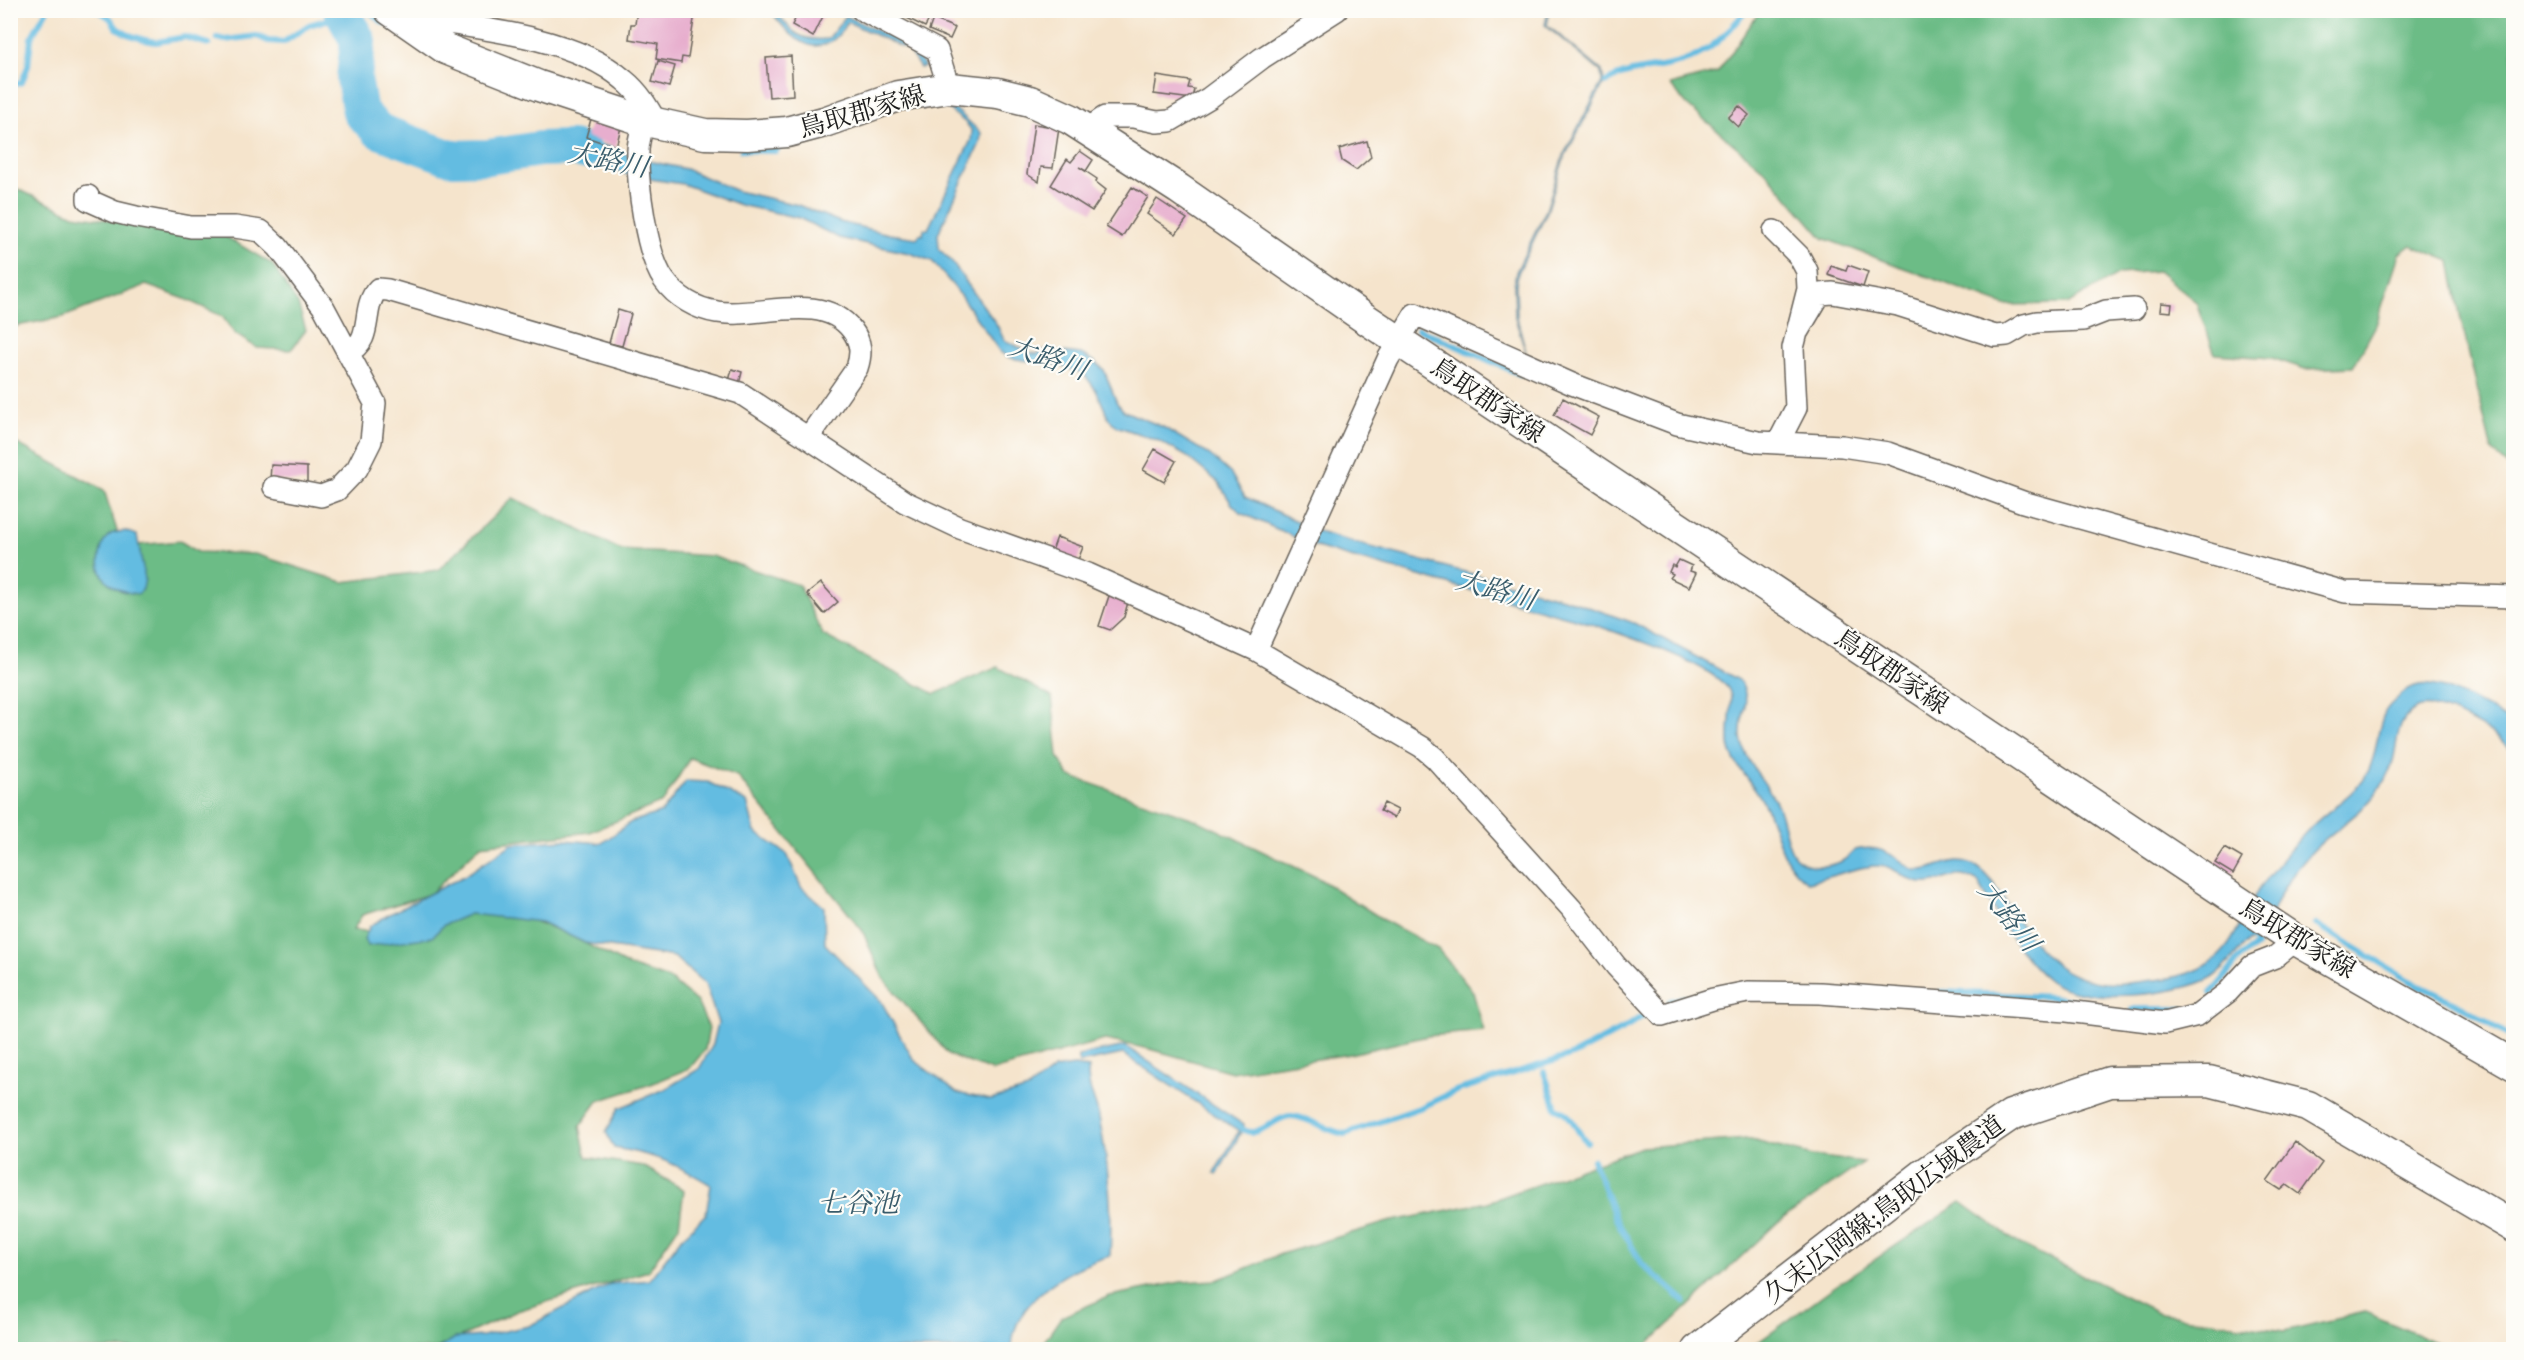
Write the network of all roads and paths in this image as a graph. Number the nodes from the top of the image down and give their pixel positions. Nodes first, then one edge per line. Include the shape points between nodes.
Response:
1 (862, 10) edge
2 (1337, 10) edge
3 (394, 13) edge
4 (949, 88) junction
5 (650, 122) junction
6 (1086, 130) junction
7 (88, 196) dead end
8 (1774, 231) dead end
9 (2134, 309) dead end
10 (1798, 331) junction
11 (1399, 341) junction
12 (348, 352) junction
13 (809, 437) junction
14 (1778, 443) junction
15 (274, 487) dead end
16 (2514, 597) edge
17 (1256, 650) junction
18 (2296, 940) junction
19 (2514, 1065) edge
20 (2514, 1227) edge
21 (1697, 1350) edge

1 - 4 street via 937,51
2 - 6 street via 1170,121 1104,117
3 - 5 main road, 鳥取郡家線 via 446,49 539,86
3 - 5 street via 534,39 595,59 644,101
4 - 5 main road, 鳥取郡家線 via 898,96 786,132 705,134
4 - 6 main road, 鳥取郡家線 via 998,93 1030,102
5 - 13 street via 638,149 639,186 651,246 662,278 671,289 684,300 734,315 784,308 824,312 849,326 858,338 857,368
6 - 11 main road, 鳥取郡家線 via 1179,189
7 - 12 street via 93,203 136,217 191,227 261,231 278,247 324,308
8 - 10 street via 1799,256 1807,271 1808,289
9 - 10 street via 2106,311 2083,320 2037,322 1995,336 1898,305 1833,293 1820,294
10 - 14 street via 1793,348 1796,408
11 - 14 street via 1415,314 1572,384 1677,424
11 - 17 street
11 - 18 main road, 鳥取郡家線
12 - 13 street via 364,338 375,292 388,290 740,393
12 - 15 street via 375,403 371,441 357,469 337,490 321,496
13 - 17 street via 905,502 960,528 1088,574
14 - 16 street via 1888,453 2023,502 2345,592
17 - 18 street via 1435,758 1662,1015 1748,992 1820,993 2067,1011 2165,1023 2198,1015 2228,992 2252,966 2275,957
18 - 19 main road, 鳥取郡家線
20 - 21 main road, 久末広岡線;鳥取広域農道 via 2308,1106 2209,1081 2110,1082 2011,1115 1924,1174

